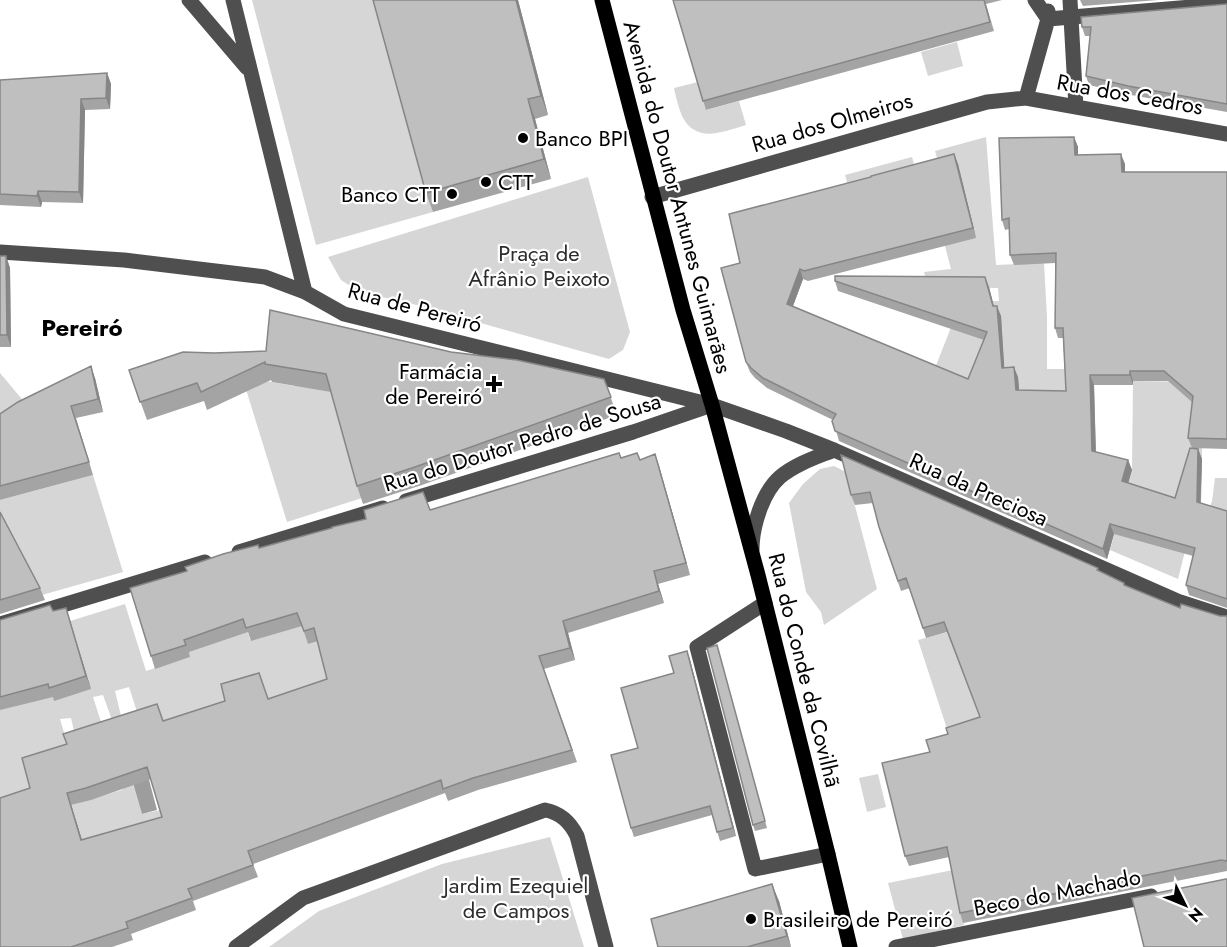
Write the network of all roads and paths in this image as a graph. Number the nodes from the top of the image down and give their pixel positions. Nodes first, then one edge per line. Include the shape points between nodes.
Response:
1 (189, 0) edge
2 (233, 0) edge
3 (602, 0) edge
4 (1035, 0) edge
5 (1047, 0) edge
6 (1070, 0) edge
7 (1227, 4) edge
8 (1070, 16) junction
9 (1048, 19) junction
10 (249, 70) junction
11 (1026, 98) junction
12 (1076, 107) junction
13 (1227, 134) edge
14 (652, 196) junction
15 (0, 252) edge
16 (305, 292) junction
17 (712, 405) junction
18 (834, 450) junction
19 (752, 557) junction
20 (765, 603) junction
21 (1227, 617) edge
22 (0, 624) edge
23 (828, 854) junction
24 (1169, 892) edge
25 (938, 943) edge
26 (236, 947) edge
27 (606, 947) edge
28 (850, 947) edge
29 (896, 947) edge

1 - 10 street
2 - 10 street
3 - 14 main road, Avenida do Doutor Antunes Guimarães
4 - 9 street
5 - 9 street
6 - 8 street
7 - 8 street
8 - 9 street
8 - 12 street
9 - 11 street
10 - 16 street
11 - 12 street, Rua dos Cedros
11 - 14 street, Rua dos Olmeiros via 987,102
12 - 13 street, Rua dos Cedros
14 - 17 main road, Avenida do Doutor Antunes Guimarães
15 - 16 street, Rua de Pereiró via 124,260 265,277
16 - 17 street, Rua de Pereiró via 345,314
17 - 18 street, Rua da Preciosa
17 - 19 main road, Rua do Conde da Covilhã
17 - 22 street, Rua do Doutor Pedro de Sousa
18 - 19 street via 779,478 755,522
18 - 21 street, Rua da Preciosa via 1180,602
19 - 20 main road, Rua do Conde da Covilhã
20 - 23 main road, Rua do Conde da Covilhã
20 - 23 street via 697,647 755,869
23 - 28 main road, Rua do Conde da Covilhã
24 - 25 street, Beco do Machado
25 - 29 street, Beco do Machado
26 - 27 street via 303,898 545,810 566,819 577,836

